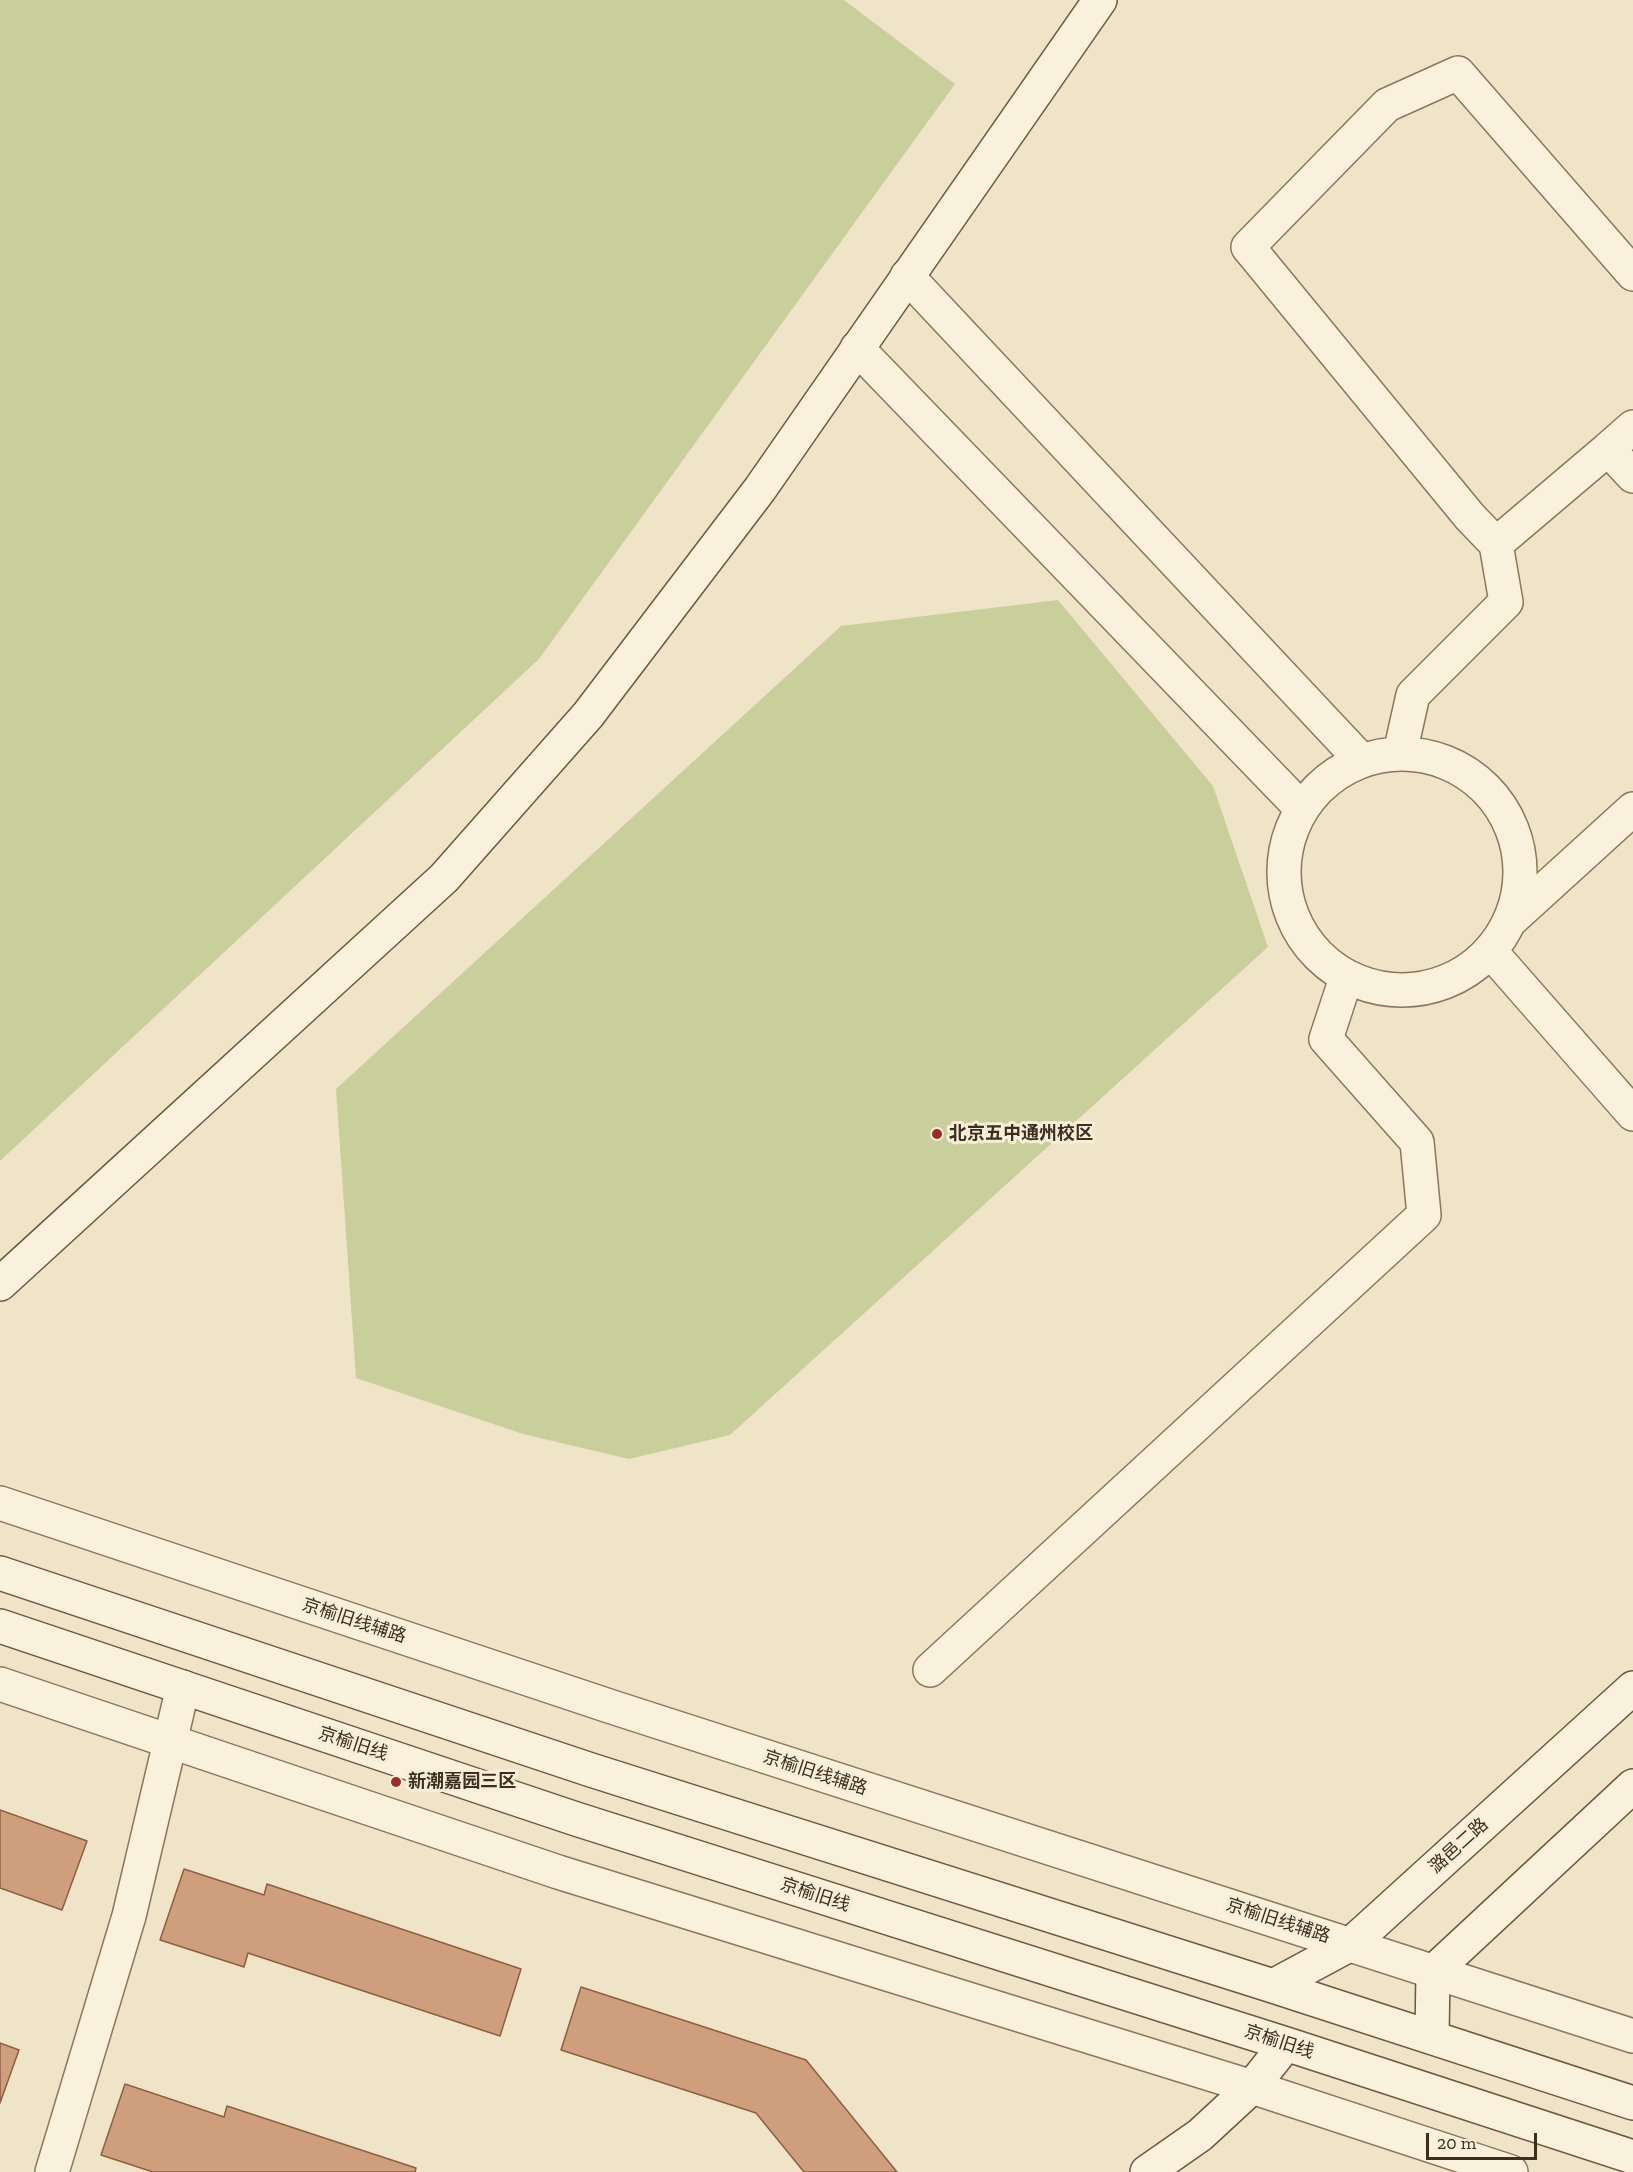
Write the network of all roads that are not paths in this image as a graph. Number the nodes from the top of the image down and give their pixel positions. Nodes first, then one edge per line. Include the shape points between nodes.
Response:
1 (1100, 0) edge
2 (1633, 274) edge
3 (908, 276) junction
4 (857, 348) junction
5 (1633, 427) edge
6 (1608, 449) junction
7 (1633, 476) edge
8 (1496, 544) junction
9 (1400, 753) junction
10 (1361, 760) junction
11 (1301, 808) junction
12 (1633, 809) edge
13 (1512, 920) junction
14 (1491, 952) junction
15 (1346, 978) junction
16 (1633, 1114) edge
17 (0, 1284) edge
18 (0, 1503) edge
19 (0, 1573) edge
20 (0, 1626) edge
21 (930, 1670) dead end
22 (0, 1684) edge
23 (1632, 1684) edge
24 (183, 1688) junction
25 (170, 1740) junction
26 (1633, 1786) edge
27 (1350, 1944) junction
28 (1433, 1972) junction
29 (1273, 1986) junction
30 (1633, 2036) edge
31 (1432, 2037) junction
32 (1286, 2044) junction
33 (1252, 2086) junction
34 (1633, 2103) edge
35 (1633, 2157) edge
36 (52, 2172) edge
37 (1147, 2172) edge
38 (1510, 2172) edge

1 - 3 street
2 - 8 street via 1458,73 1387,105 1248,247
3 - 4 street
3 - 10 street
4 - 11 street
4 - 17 street via 760,489 588,715 444,878
5 - 6 street
6 - 7 street
6 - 8 street
8 - 9 street via 1506,602 1413,694
9 - 10 street
9 - 13 street via 1439,759 1465,772 1501,806 1517,842 1521,881
10 - 11 street via 1327,779
11 - 15 street via 1286,844 1283,883 1293,921 1315,954
12 - 13 street
13 - 14 street
14 - 15 street via 1460,977 1423,990 1384,990
14 - 16 street
15 - 21 street via 1326,1039 1417,1142 1424,1215
18 - 27 street, 京榆旧线辅路 via 612,1707
19 - 29 street via 591,1770
20 - 24 street, 京榆旧线
22 - 25 street
23 - 27 street, 潞邑二路
24 - 25 street
24 - 32 street, 京榆旧线 via 576,1819
25 - 33 street via 558,1872
25 - 36 street via 129,1916
26 - 28 street
27 - 28 street, 京榆旧线辅路
27 - 29 street, 潞邑二路
28 - 30 street, 京榆旧线辅路
28 - 31 street
29 - 31 street
31 - 34 street
32 - 33 street
32 - 35 street, 京榆旧线
33 - 37 street via 1200,2135
33 - 38 street

